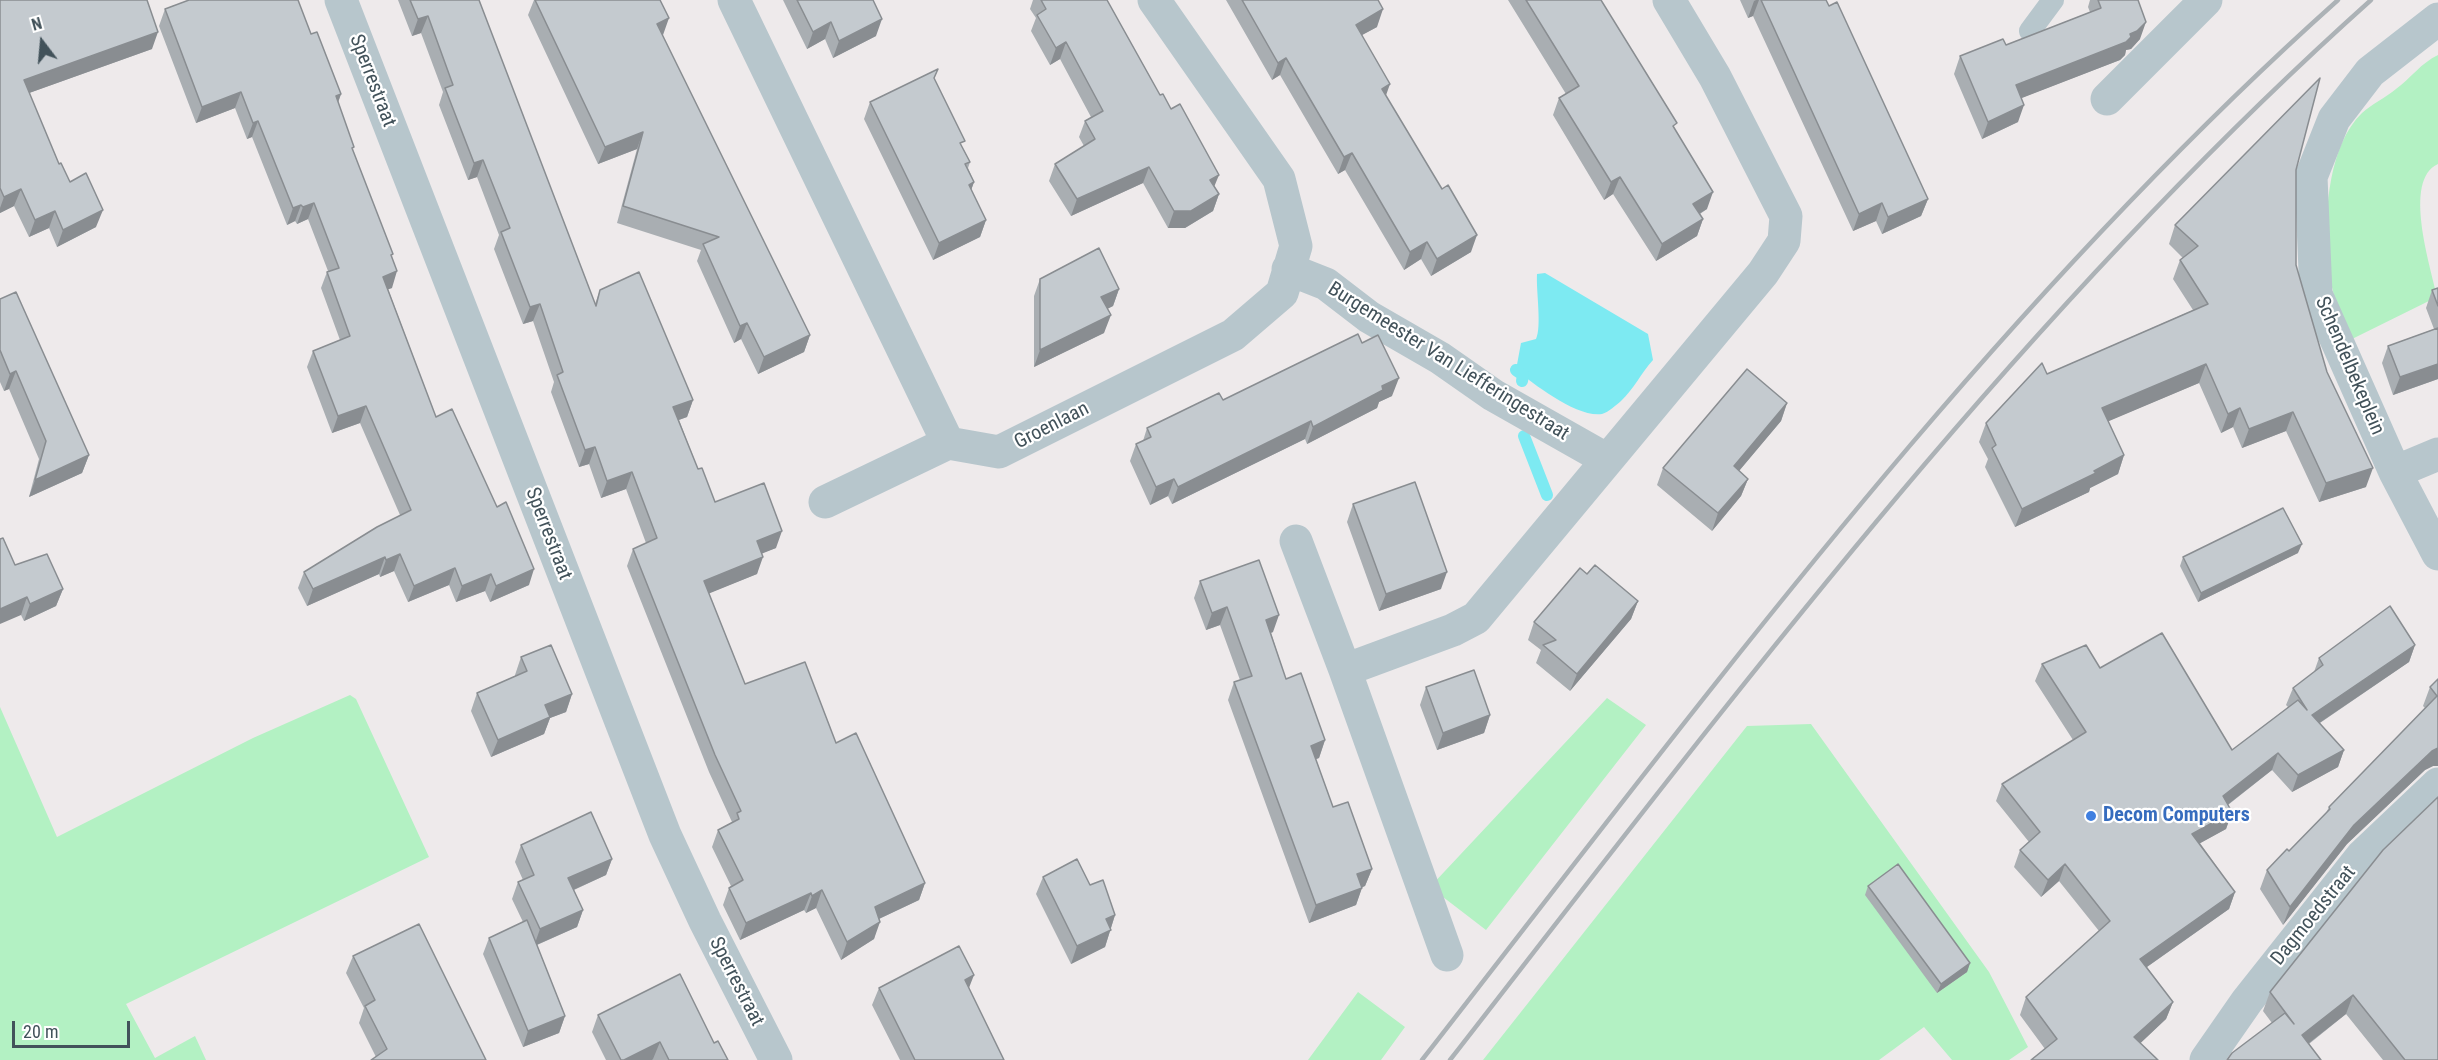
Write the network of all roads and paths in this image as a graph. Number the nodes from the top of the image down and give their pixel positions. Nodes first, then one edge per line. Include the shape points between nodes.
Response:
1 (341, 0) edge
2 (734, 0) edge
3 (1154, 0) edge
4 (1669, 0) edge
5 (2053, 0) edge
6 (2206, 0) edge
7 (2438, 19) edge
8 (2030, 31) dead end
9 (2107, 99) dead end
10 (1288, 269) junction
11 (948, 443) junction
12 (2438, 454) edge
13 (1606, 459) junction
14 (2395, 472) junction
15 (825, 502) dead end
16 (1296, 541) dead end
17 (2438, 554) edge
18 (1345, 669) junction
19 (2438, 784) edge
20 (1447, 955) dead end
21 (776, 1060) edge
22 (2206, 1060) edge

1 - 21 street, Sperrestraat via 665,835
2 - 11 street
3 - 10 street, Groenlaan via 1279,179 1296,246
4 - 13 street via 1715,76 1786,216 1784,241 1763,273
5 - 8 lane
6 - 9 street
7 - 14 street, Schendelbekeplein via 2370,72 2334,119 2311,177 2316,294
10 - 11 street, Groenlaan via 1282,293 1233,335 999,452
10 - 13 street, Burgemeester Van Liefferingestraat via 1326,284 1493,395
11 - 15 street
12 - 14 street
13 - 18 street via 1476,618
14 - 17 street, Schendelbekeplein
16 - 18 street
18 - 20 street
19 - 22 street, Dagmoedstraat via 2362,856 2247,1001

